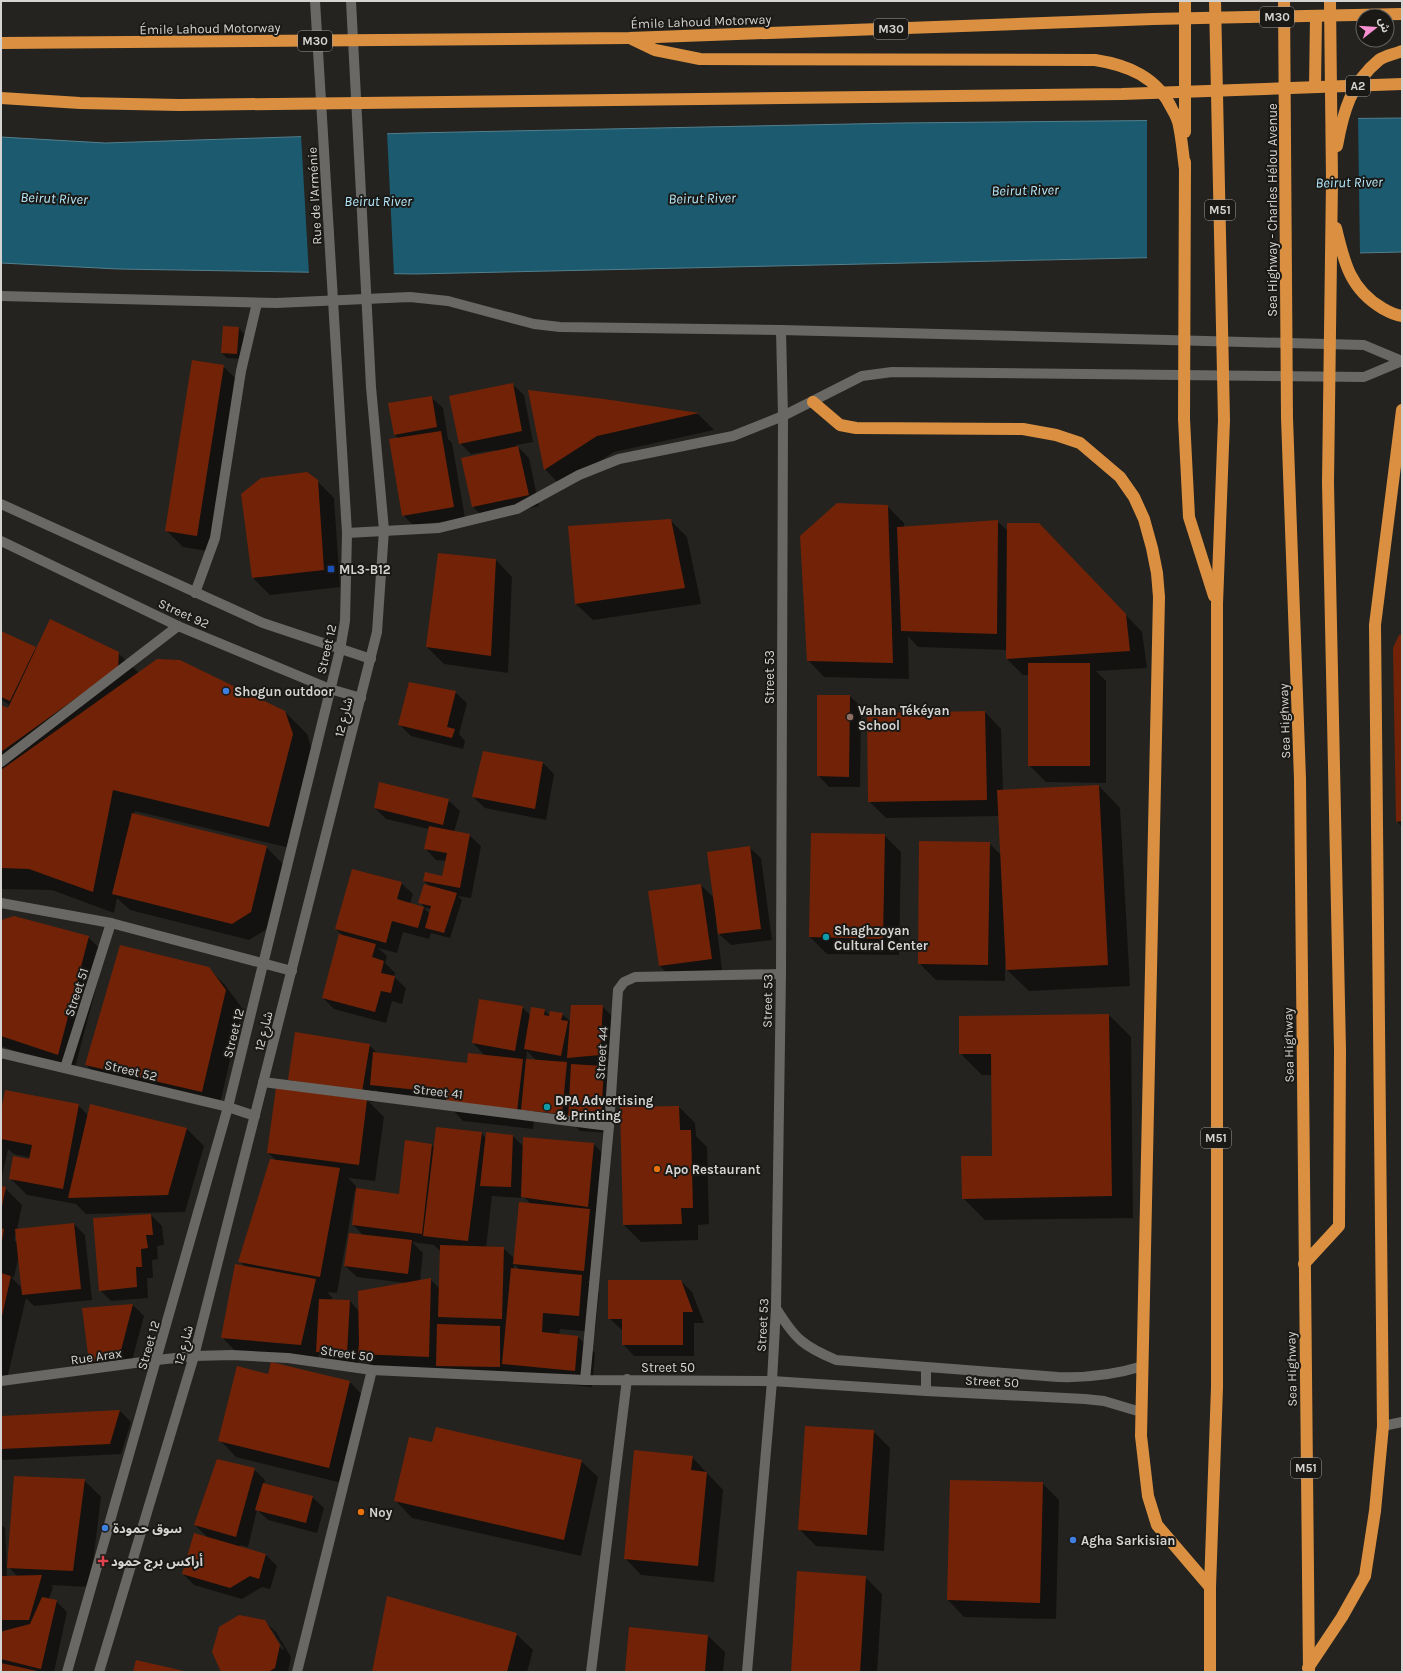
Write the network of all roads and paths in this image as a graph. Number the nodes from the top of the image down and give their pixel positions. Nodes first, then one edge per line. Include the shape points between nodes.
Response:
1 (316, 1) edge
2 (351, 1) edge
3 (1185, 1) edge
4 (1215, 1) edge
5 (1284, 1) edge
6 (1330, 1) edge
7 (1402, 14) edge
8 (1316, 16) junction
9 (629, 38) junction
10 (1, 43) edge
11 (1402, 51) edge
12 (1402, 84) edge
13 (1315, 87) junction
14 (1, 98) edge
15 (1185, 169) junction
16 (1332, 181) junction
17 (1, 296) edge
18 (257, 302) junction
19 (1402, 316) edge
20 (781, 330) junction
21 (1402, 361) edge
22 (339, 389) joint
23 (814, 402) junction
24 (1402, 410) edge
25 (783, 416) junction
26 (1287, 418) joint
27 (1, 504) edge
28 (384, 530) junction
29 (347, 533) junction
30 (1, 541) edge
31 (195, 593) junction
32 (1217, 604) junction
33 (178, 626) junction
34 (340, 650) junction
35 (371, 660) junction
36 (330, 689) junction
37 (361, 698) junction
38 (1, 762) edge
39 (1, 903) edge
40 (111, 923) junction
41 (263, 964) junction
42 (292, 971) junction
43 (781, 974) junction
44 (1, 1052) edge
45 (65, 1068) junction
46 (263, 1082) junction
47 (228, 1107) junction
48 (255, 1116) junction
49 (609, 1126) junction
50 (1304, 1264) junction
51 (776, 1308) junction
52 (194, 1356) junction
53 (157, 1360) junction
54 (1143, 1366) junction
55 (926, 1368) junction
56 (372, 1370) junction
57 (627, 1379) junction
58 (585, 1380) junction
59 (1, 1381) edge
60 (772, 1381) junction
61 (926, 1391) junction
62 (1141, 1412) junction
63 (1402, 1422) edge
64 (1383, 1426) junction
65 (1210, 1587) junction
66 (1308, 1670) edge
67 (68, 1672) edge
68 (99, 1672) edge
69 (297, 1672) edge
70 (591, 1672) edge
71 (747, 1672) edge
72 (1210, 1672) edge

1 - 22 street, Rue de l'Arménie
2 - 28 street, شارع 12 via 371,387
3 - 15 highway
4 - 32 highway, M51 via 1224,420
5 - 26 highway, Sea Highway - Charles Hélou Avenue / M51
6 - 16 highway
7 - 8 highway, Émile Lahoud Motorway / M30
8 - 9 highway, Émile Lahoud Motorway / M30
8 - 13 highway
9 - 10 highway, Émile Lahoud Motorway / M30
9 - 15 highway via 655,50 700,59 1095,60 1113,63 1145,76 1164,95 1179,125
11 - 16 highway via 1380,60 1355,86 1342,117
12 - 13 highway, A2
13 - 14 highway via 1122,94 180,105
15 - 32 highway via 1184,419 1189,517
16 - 19 highway via 1335,223 1352,280 1369,300 1395,315
16 - 50 highway via 1328,483 1340,1050 1339,1226
17 - 18 street
18 - 20 street via 410,296 448,301 534,324 560,327
18 - 31 street via 240,379 214,538
20 - 21 street via 1364,346
20 - 25 street, Street 53
21 - 23 street via 1364,377 892,372 862,376
22 - 29 street, Street 12
23 - 25 street
23 - 54 highway via 840,425 856,428 1023,429 1080,443 1120,476 1144,519 1154,554 1159,597
24 - 64 highway via 1375,625
25 - 28 street via 733,436 619,459 579,475 516,509 502,513 439,528
25 - 43 street, Street 53
26 - 50 highway, Sea Highway / M51 via 1300,779
27 - 31 street, Street 92
28 - 29 street
28 - 35 street, شارع 12 via 377,632
29 - 34 street, Street 12 via 346,621
30 - 33 street, Street 92
31 - 34 street, Street 92 via 263,623
32 - 65 highway, M51 via 1217,1387
33 - 36 street, Street 92
33 - 38 street
34 - 35 street, Street 92
34 - 36 street, Street 12
35 - 37 street, شارع 12
36 - 37 street, Street 92
36 - 41 street, Street 12
37 - 42 street, شارع 12
39 - 40 street
40 - 41 street
40 - 45 street, Street 51
41 - 42 street
41 - 47 street, Street 12
42 - 46 street, شارع 12
43 - 49 street, Street 44 via 635,977 624,982 618,990
43 - 51 street, Street 53
44 - 45 street, Street 52
45 - 47 street, Street 52
46 - 48 street, شارع 12
46 - 49 street, Street 41
47 - 48 street, Street 52
47 - 53 street, Street 12
48 - 52 street, شارع 12
49 - 58 street, Street 44
50 - 66 highway, Sea Highway / M51
51 - 55 street via 791,1332 806,1345 836,1360
51 - 60 street, Street 53
52 - 53 street, Rue Arax
52 - 56 street, Street 50 via 288,1358
52 - 68 street, شارع 12
53 - 59 street, Rue Arax
53 - 67 street, Street 12
54 - 55 street via 1087,1378
54 - 62 highway
55 - 61 street
56 - 58 street, Street 50
56 - 69 street
57 - 58 street, Street 50
57 - 60 street, Street 50
57 - 70 street
60 - 61 street, Street 50
60 - 71 street, Street 53
61 - 62 street, Street 50 via 1085,1399
62 - 65 highway via 1145,1475 1157,1525
63 - 64 street
64 - 66 highway via 1375,1511 1365,1576
65 - 72 highway, M51

